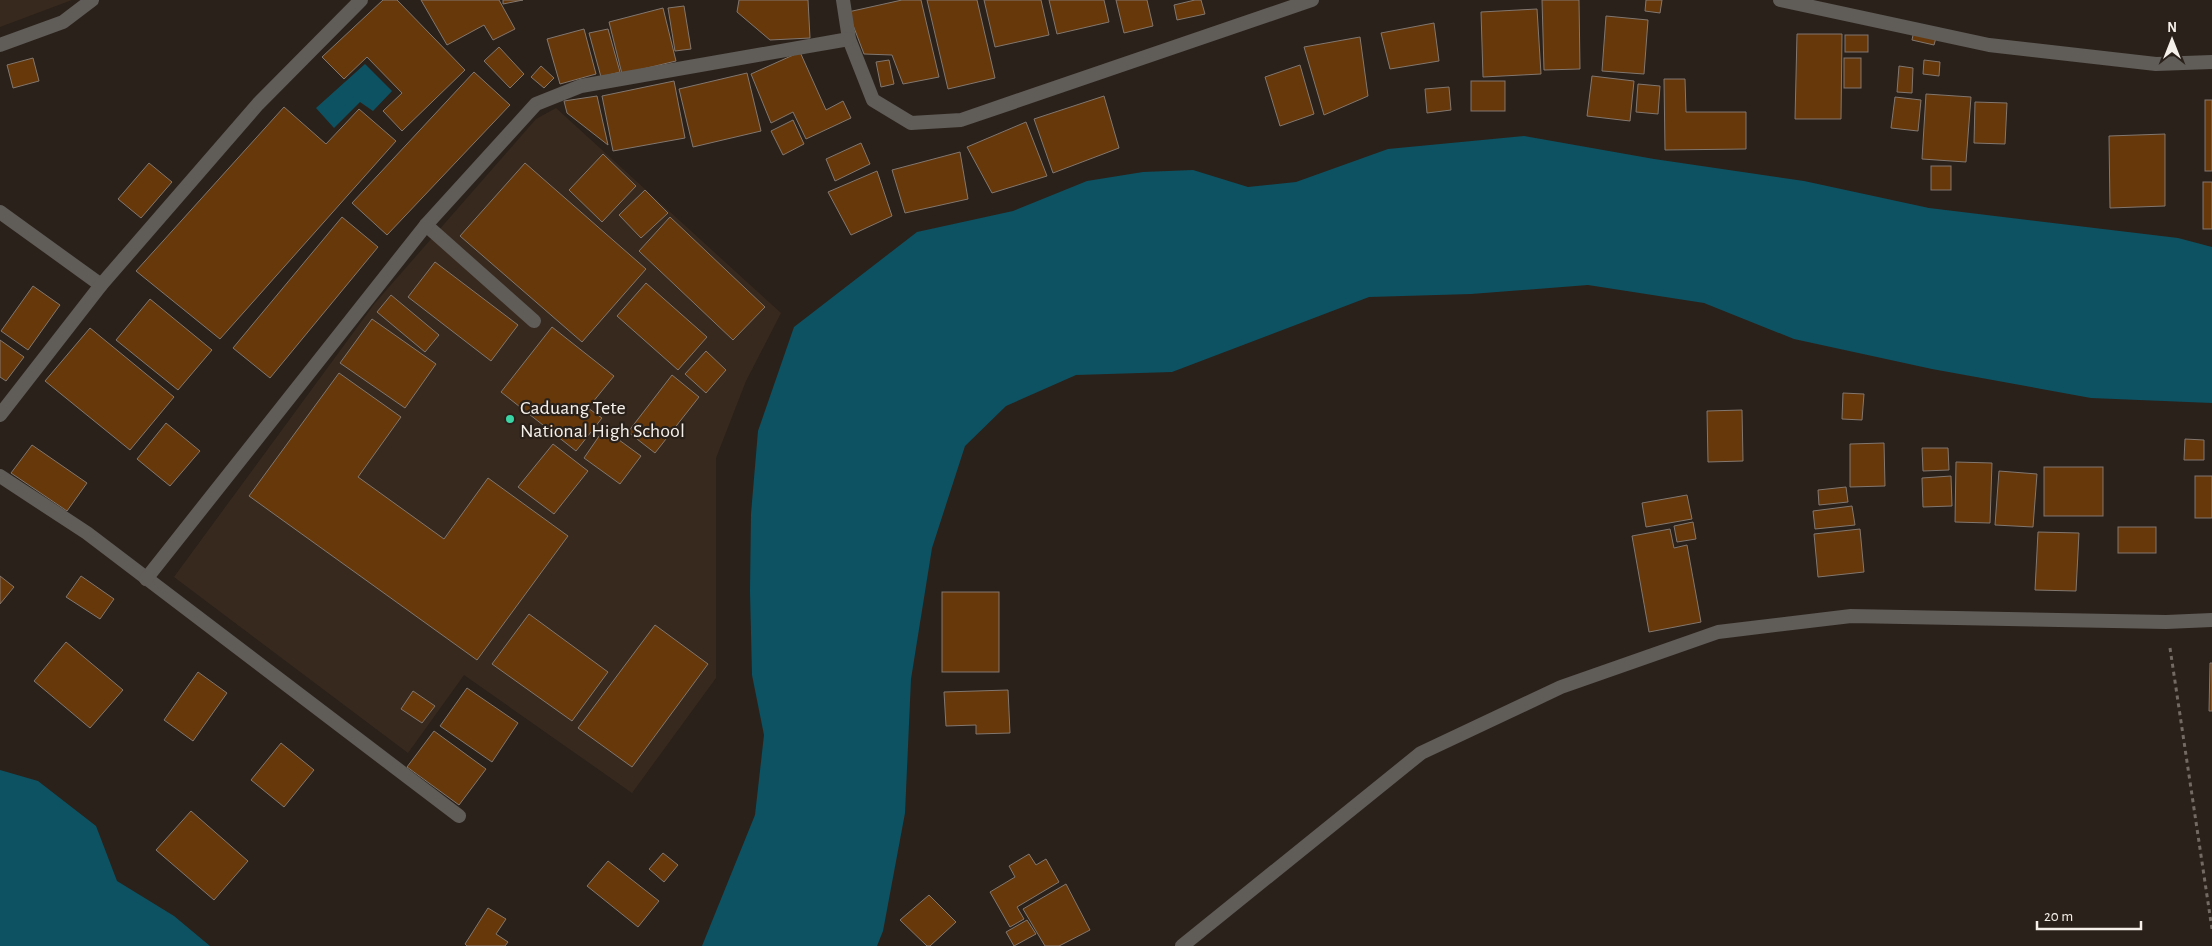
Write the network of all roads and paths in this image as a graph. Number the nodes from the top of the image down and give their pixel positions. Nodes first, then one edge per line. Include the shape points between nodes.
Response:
1 (92, 0) edge
2 (361, 0) edge
3 (843, 0) edge
4 (1312, 0) edge
5 (1780, 0) edge
6 (849, 40) junction
7 (0, 45) edge
8 (2212, 62) edge
9 (0, 212) edge
10 (426, 225) junction
11 (101, 285) junction
12 (534, 321) dead end
13 (0, 415) edge
14 (0, 476) edge
15 (146, 579) junction
16 (2212, 620) edge
17 (2166, 622) junction
18 (459, 816) dead end
19 (2212, 929) edge
20 (1182, 946) edge

1 - 7 street via 63,22
2 - 11 street via 258,104
3 - 6 street
4 - 6 street via 961,120 911,123 873,100
5 - 8 street via 1989,45 2156,64
6 - 10 street via 581,86 536,104
9 - 11 street
10 - 12 street
10 - 15 street
11 - 13 street
14 - 15 street via 87,533
15 - 18 street
16 - 17 street
17 - 19 path
17 - 20 street via 1851,616 1718,632 1561,687 1421,753

